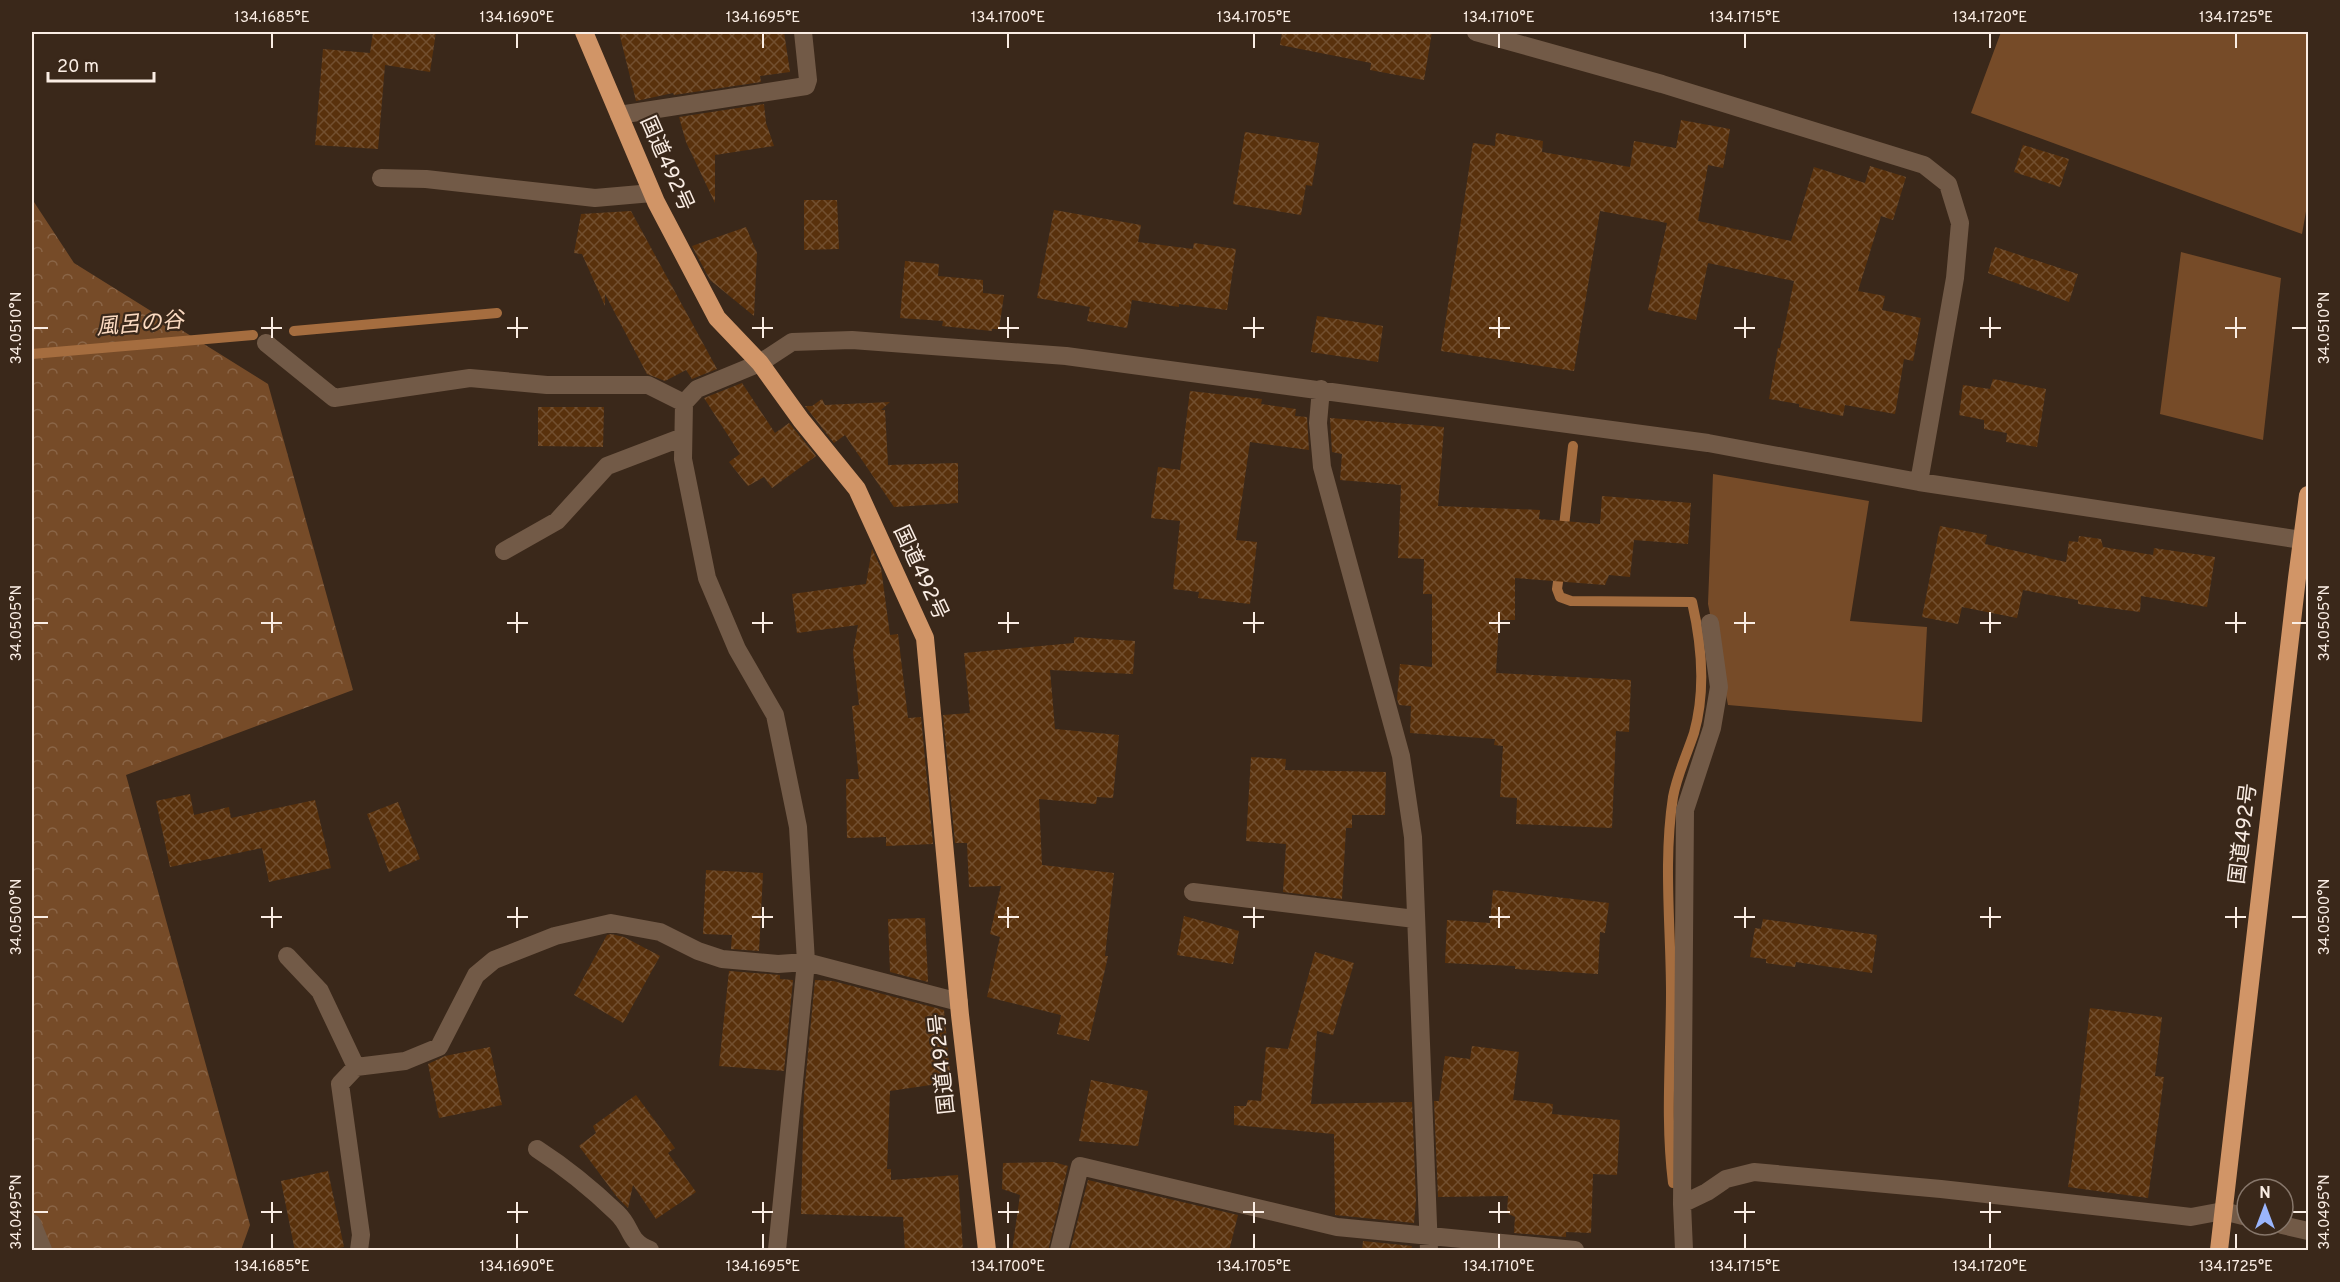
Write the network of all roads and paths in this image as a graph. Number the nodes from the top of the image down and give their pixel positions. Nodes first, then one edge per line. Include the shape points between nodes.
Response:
1 (584, 32) edge
2 (803, 32) edge
3 (1476, 32) edge
4 (619, 115) junction
5 (381, 178) dead end
6 (652, 193) junction
7 (266, 343) dead end
8 (760, 363) junction
9 (1321, 389) junction
10 (684, 403) junction
11 (683, 437) junction
12 (1919, 482) junction
13 (2308, 495) edge
14 (2305, 541) edge
15 (504, 550) dead end
16 (1710, 623) dead end
17 (1193, 892) dead end
18 (1415, 919) junction
19 (287, 956) dead end
20 (806, 962) junction
21 (959, 1002) junction
22 (356, 1067) junction
23 (537, 1149) dead end
24 (1682, 1204) junction
25 (2223, 1211) junction
26 (2235, 1214) edge
27 (32, 1223) edge
28 (1428, 1243) edge
29 (637, 1249) edge
30 (43, 1251) edge
31 (359, 1251) edge
32 (777, 1251) edge
33 (987, 1251) edge
34 (1059, 1251) edge
35 (1575, 1251) edge
36 (1684, 1251) edge
37 (2219, 1251) edge

1 - 4 highway, 国道492号
2 - 4 street via 807,86
3 - 12 street via 1662,84 1924,165 1948,184 1960,223 1955,278
4 - 6 highway, 国道492号
5 - 6 street via 426,179 595,198
6 - 8 highway, 国道492号 via 717,318
7 - 10 street via 334,398 470,378 547,385 648,385
8 - 9 street via 792,342 852,340 1066,356
8 - 10 street via 697,390
8 - 21 highway, 国道492号 via 857,489 925,638
9 - 12 street via 1696,441
9 - 18 street via 1318,423 1322,467 1401,756 1413,837
10 - 11 street
11 - 15 street via 607,466 557,521
11 - 20 street via 683,459 707,578 737,649 775,715 798,827
12 - 14 street
13 - 14 highway, 国道492号
14 - 25 highway, 国道492号
16 - 24 street via 1719,687 1712,728 1685,810
17 - 18 street
18 - 28 street
19 - 22 street via 320,991
20 - 21 street
20 - 22 street via 722,959 660,932 611,923 600,925 555,936 494,960 476,975 439,1047 405,1061
20 - 32 street
21 - 33 highway, 国道492号
22 - 31 street via 340,1084 361,1236
23 - 29 street via 574,1173 620,1216
24 - 25 street via 1726,1179 1754,1172 2191,1217
24 - 36 street
25 - 26 street
25 - 37 highway, 国道492号
27 - 30 street
28 - 34 street via 1337,1227 1080,1166
28 - 35 street

